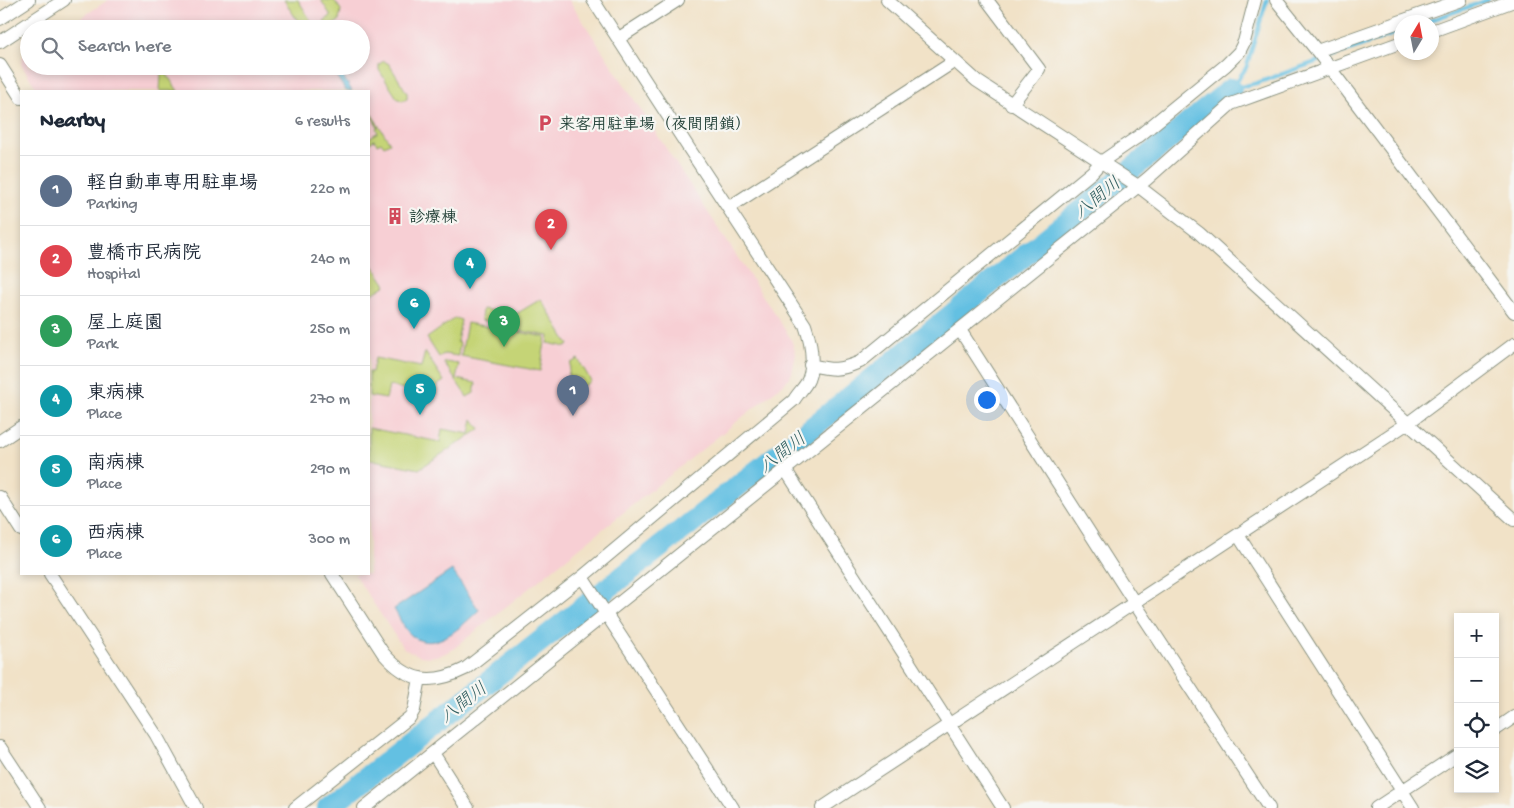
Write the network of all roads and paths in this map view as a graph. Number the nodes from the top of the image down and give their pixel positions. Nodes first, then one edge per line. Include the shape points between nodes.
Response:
1 (29, 0) edge
2 (64, 0) edge
3 (594, 0) edge
4 (678, 0) edge
5 (887, 0) edge
6 (987, 0) edge
7 (1255, 0) edge
8 (1276, 0) edge
9 (1461, 0) edge
10 (1514, 1) edge
11 (0, 19) edge
12 (34, 20) edge
13 (1439, 28) edge
14 (20, 29) edge
15 (619, 38) junction
16 (0, 42) edge
17 (1394, 45) edge
18 (1317, 51) junction
19 (955, 61) junction
20 (0, 65) edge
21 (1330, 68) junction
22 (20, 96) edge
23 (1011, 105) junction
24 (1104, 164) junction
25 (1138, 186) junction
26 (728, 208) junction
27 (1514, 312) edge
28 (960, 330) junction
29 (1514, 344) edge
30 (810, 365) junction
31 (1408, 423) junction
32 (20, 428) edge
33 (0, 441) edge
34 (785, 469) junction
35 (0, 497) edge
36 (1514, 520) edge
37 (20, 528) edge
38 (1238, 534) junction
39 (51, 575) edge
40 (333, 575) edge
41 (585, 581) junction
42 (1134, 602) junction
43 (605, 612) junction
44 (420, 678) junction
45 (1514, 717) edge
46 (949, 724) junction
47 (1499, 727) edge
48 (0, 747) edge
49 (432, 753) junction
50 (1454, 757) edge
51 (1402, 791) junction
52 (40, 808) edge
53 (196, 808) edge
54 (295, 808) edge
55 (364, 808) edge
56 (468, 808) edge
57 (733, 808) edge
58 (822, 808) edge
59 (1003, 808) edge
60 (1269, 808) edge
61 (1376, 808) edge
62 (1413, 808) edge

1 - 11 street
2 - 12 street
3 - 15 street
4 - 15 street
5 - 19 street
6 - 23 street via 1039,69
7 - 24 street via 1239,52
8 - 18 street
9 - 18 street
10 - 13 street
14 - 16 street
15 - 26 street
17 - 21 street
18 - 21 street
19 - 23 street
19 - 26 street
20 - 22 street
21 - 25 street via 1231,104
21 - 27 street
23 - 24 street
24 - 25 street
24 - 30 street via 860,362 843,369
25 - 28 street
25 - 31 street via 1200,233
26 - 30 street via 805,324 812,342
28 - 34 street
28 - 42 street
29 - 31 street
30 - 41 street via 808,379 794,400
31 - 36 street
31 - 38 street
32 - 33 street
34 - 43 street
34 - 46 street
35 - 37 street
38 - 42 street
38 - 51 street
39 - 53 street via 156,735
40 - 44 street via 383,653 404,672
41 - 43 street
41 - 44 street via 465,669 436,680
42 - 46 street
42 - 60 street
43 - 49 street
43 - 57 street
44 - 54 street via 410,717
45 - 47 street
46 - 58 street
46 - 59 street
48 - 52 street
49 - 55 street
49 - 56 street
50 - 51 street
51 - 61 street
51 - 62 street

